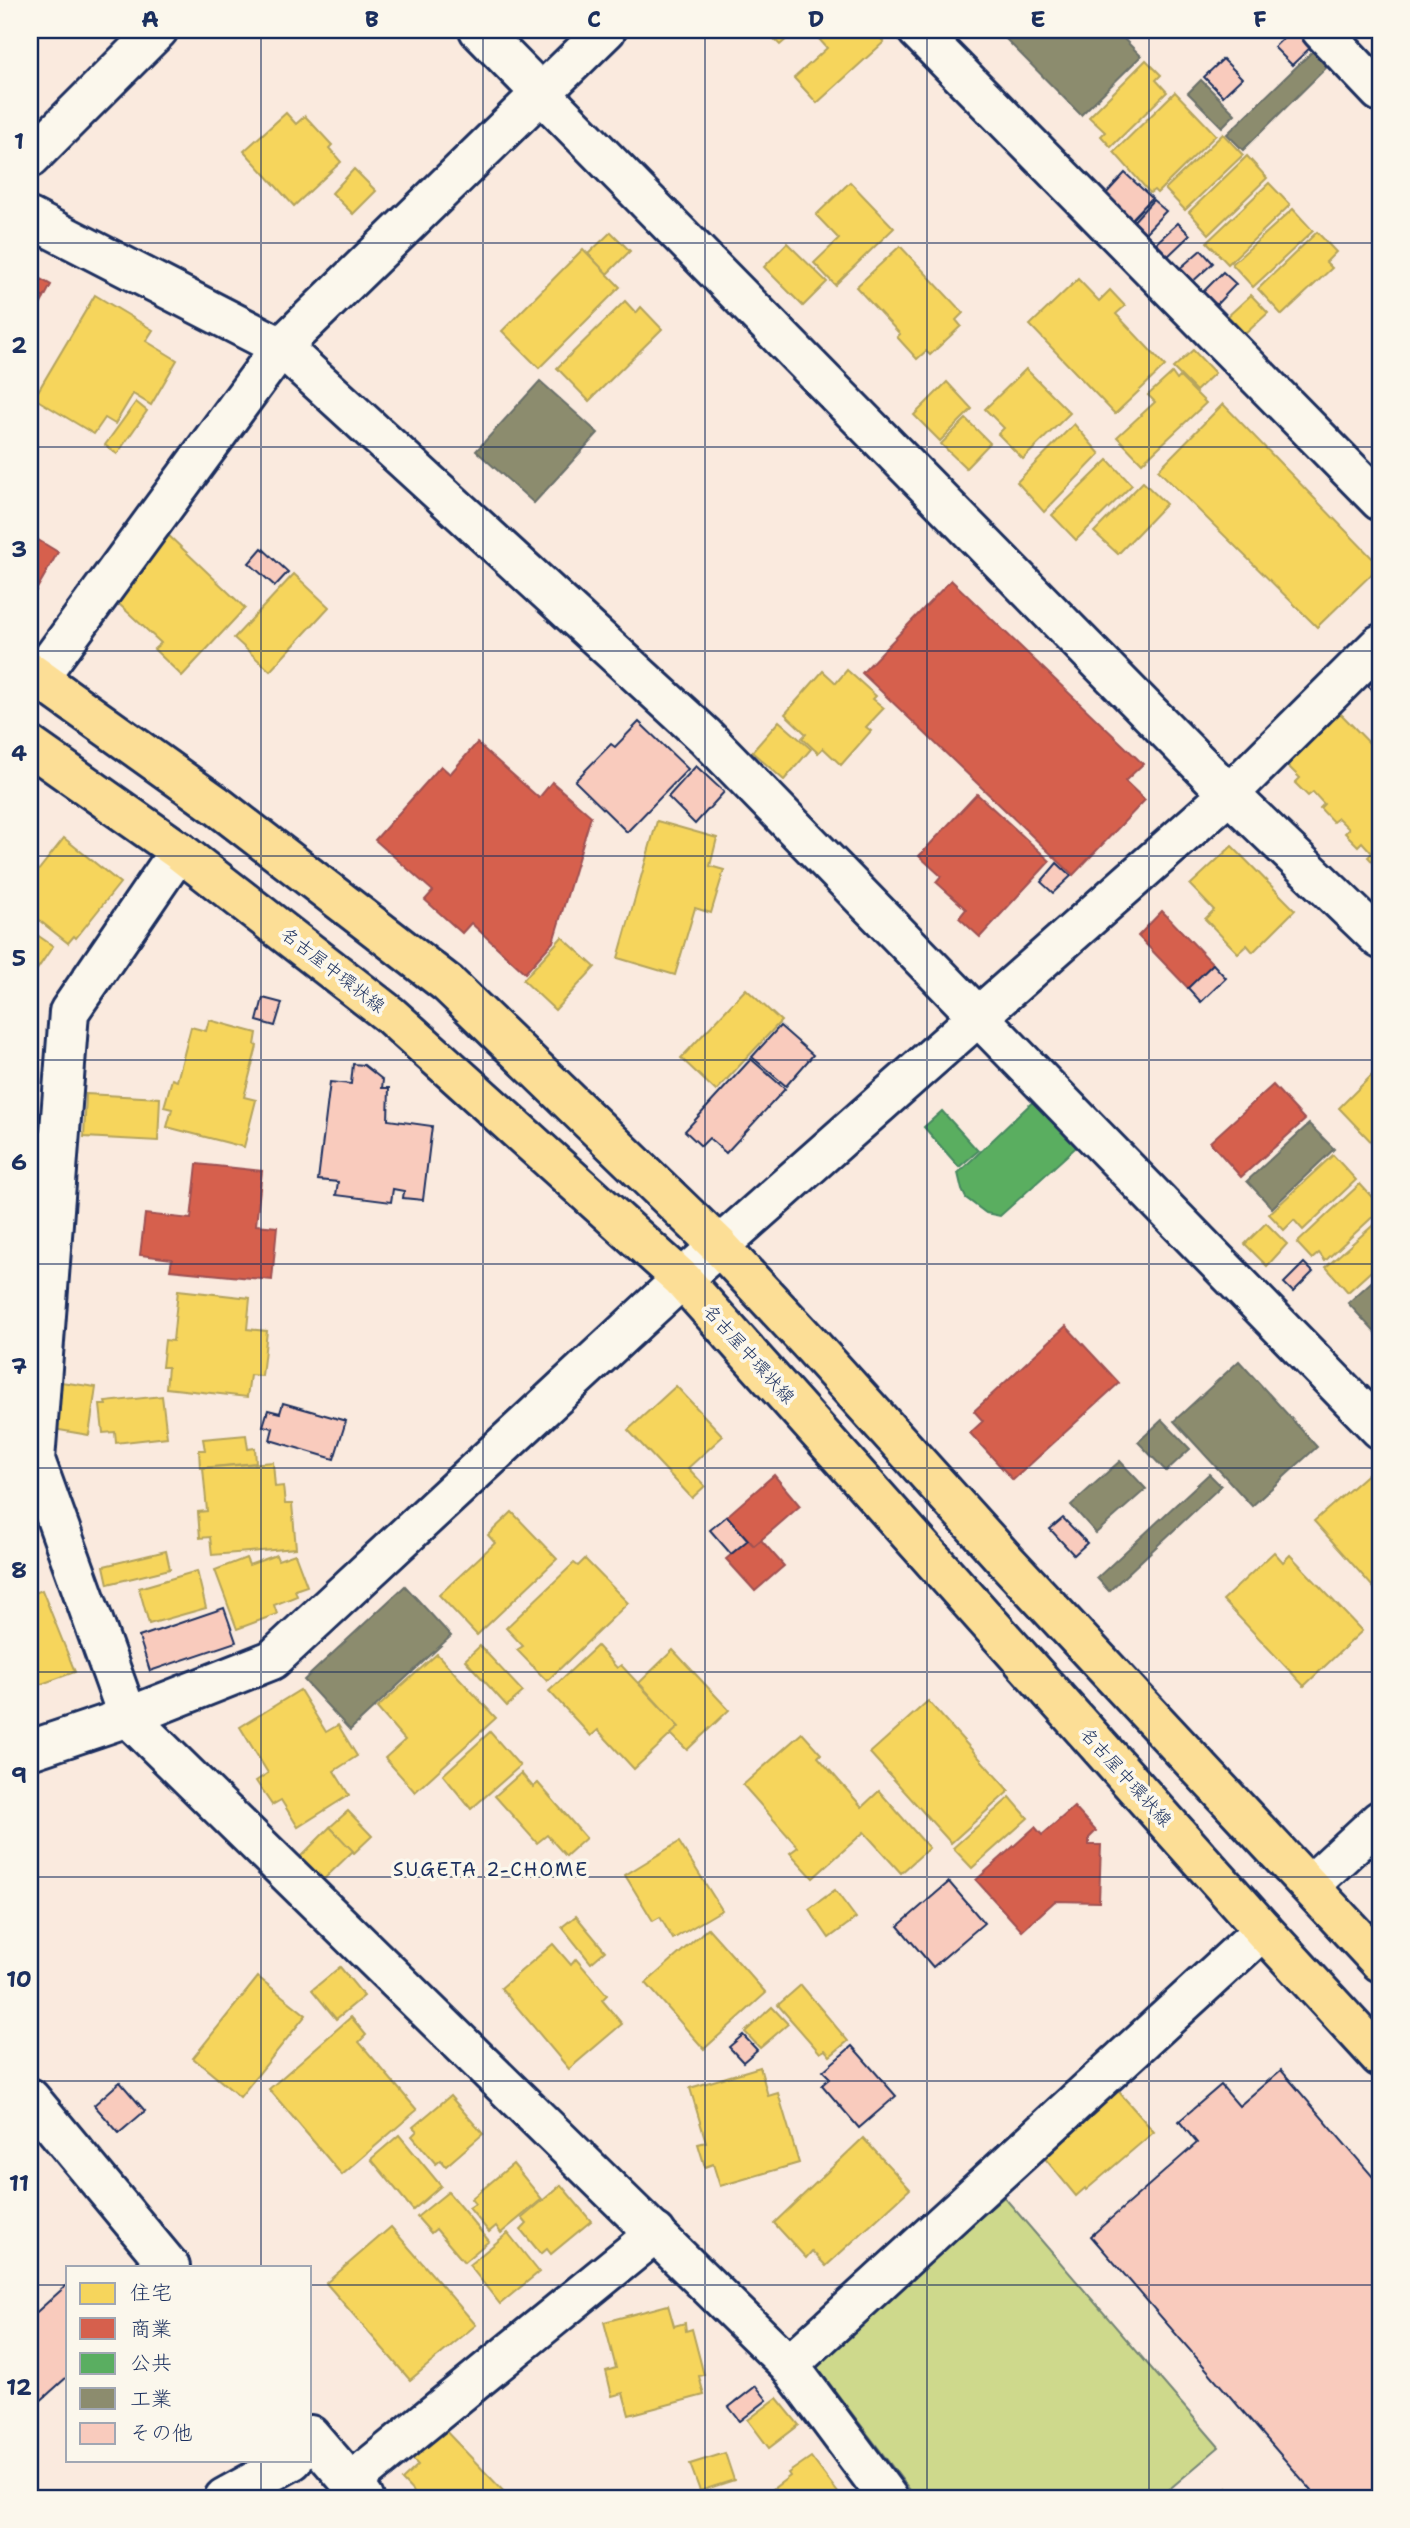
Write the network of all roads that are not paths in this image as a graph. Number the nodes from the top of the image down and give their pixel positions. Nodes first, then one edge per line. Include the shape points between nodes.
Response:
1 (479, 30) edge
2 (606, 30) edge
3 (916, 30) edge
4 (1321, 30) edge
5 (135, 37) edge
6 (1380, 92) edge
7 (542, 94) junction
8 (30, 158) edge
9 (30, 218) edge
10 (281, 347) junction
11 (1380, 500) edge
12 (1380, 645) edge
13 (34, 674) edge
14 (30, 746) edge
15 (1229, 794) junction
16 (179, 851) junction
17 (1380, 939) edge
18 (977, 1016) junction
19 (719, 1246) junction
20 (682, 1279) junction
21 (39, 1285) edge
22 (1380, 1429) edge
23 (32, 1460) edge
24 (128, 1717) junction
25 (30, 1750) edge
26 (1380, 1820) edge
27 (1310, 1885) junction
28 (1262, 1930) junction
29 (1380, 1962) edge
30 (1380, 2057) edge
31 (30, 2098) edge
32 (656, 2233) junction
33 (169, 2266) edge
34 (789, 2365) junction
35 (312, 2452) edge
36 (284, 2462) edge
37 (357, 2491) edge
38 (224, 2498) edge
39 (888, 2498) edge

1 - 7 street
2 - 7 street
3 - 11 street
4 - 6 street
5 - 8 street
7 - 10 street
7 - 15 street
9 - 10 street
10 - 13 street
10 - 18 street via 705,736
12 - 15 street
13 - 19 main road via 219,807 448,984
14 - 16 main road, 名古屋中環状線
15 - 17 street
15 - 18 street
16 - 20 main road, 名古屋中環状線 via 390,1015
16 - 21 street via 69,1012
18 - 19 street
18 - 22 street
19 - 20 street
19 - 27 main road
20 - 24 street via 272,1660
20 - 28 main road, 名古屋中環状線
21 - 23 street
23 - 24 street
24 - 25 street
24 - 32 street
26 - 27 street
27 - 29 main road
28 - 30 main road, 名古屋中環状線
28 - 34 street
31 - 33 street
32 - 34 street
32 - 37 street
34 - 39 street
35 - 37 street
36 - 38 street

